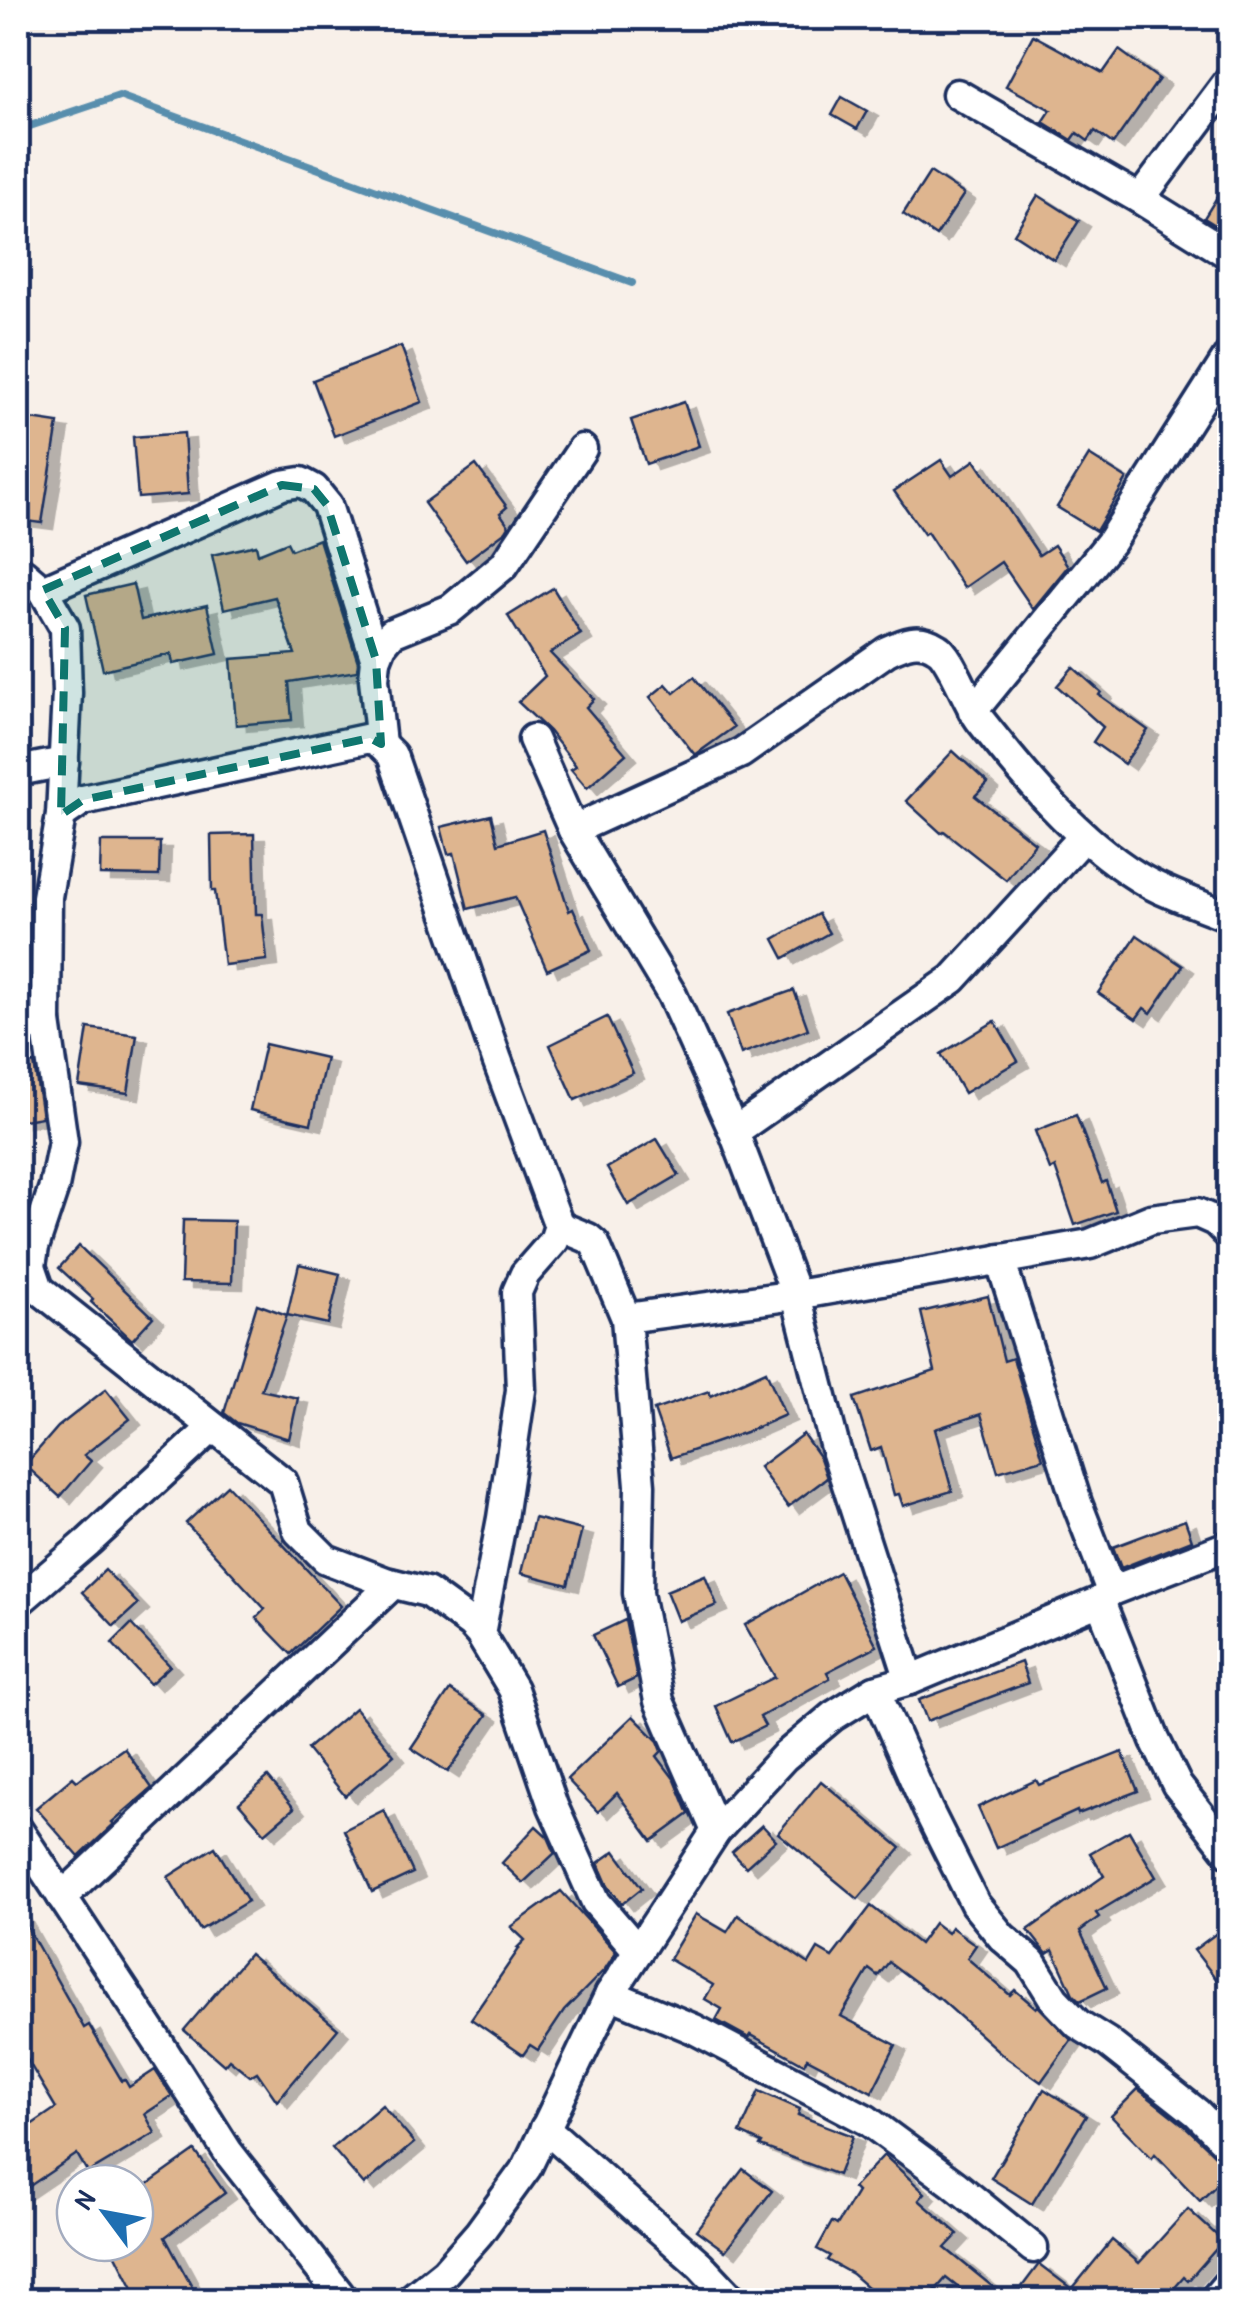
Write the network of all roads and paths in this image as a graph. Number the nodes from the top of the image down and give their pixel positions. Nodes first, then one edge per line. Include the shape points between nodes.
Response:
1 (1230, 78) edge
2 (957, 94) dead end
3 (1140, 199) junction
4 (1230, 255) edge
5 (1230, 354) edge
6 (582, 450) dead end
7 (18, 572) edge
8 (43, 590) junction
9 (376, 660) junction
10 (974, 711) junction
11 (533, 739) dead end
12 (382, 744) junction
13 (64, 762) junction
14 (18, 771) edge
15 (61, 815) junction
16 (574, 830) junction
17 (1084, 836) junction
18 (1230, 917) edge
19 (46, 1022) junction
20 (18, 1028) edge
21 (734, 1132) junction
22 (559, 1226) junction
23 (1230, 1236) edge
24 (26, 1253) edge
25 (1000, 1259) junction
26 (796, 1294) junction
27 (626, 1318) junction
28 (213, 1427) junction
29 (1230, 1544) edge
30 (393, 1584) junction
31 (1105, 1596) junction
32 (18, 1602) edge
33 (480, 1634) junction
34 (910, 1680) junction
35 (875, 1690) junction
36 (18, 1830) edge
37 (716, 1831) junction
38 (1230, 1854) edge
39 (62, 1897) junction
40 (638, 1951) junction
41 (610, 1994) junction
42 (545, 2128) junction
43 (1230, 2147) edge
44 (1033, 2248) dead end
45 (1230, 2281) edge
46 (344, 2300) edge
47 (410, 2300) edge
48 (733, 2300) edge
49 (1214, 2300) edge

1 - 3 street
2 - 3 street
3 - 4 street
5 - 10 street via 1110,543
6 - 9 street via 504,564 451,609 392,633
7 - 8 street
8 - 9 street via 302,482 327,505
8 - 13 street via 65,628
9 - 12 street
10 - 16 street via 941,650 905,642 741,753
10 - 17 street
11 - 16 street
12 - 15 street via 370,738 83,800
12 - 22 street via 392,755
13 - 14 street
13 - 15 street
15 - 19 street via 48,896
16 - 21 street via 672,995
17 - 18 street via 1139,878
17 - 21 street via 954,979
19 - 20 street
19 - 24 street via 63,1142 54,1187
21 - 26 street
22 - 27 street via 595,1244
22 - 33 street via 518,1292 521,1390
23 - 25 street via 1197,1213 1151,1219 1090,1244
24 - 28 street via 39,1289
25 - 26 street
25 - 31 street
26 - 27 street
26 - 34 street via 834,1444
27 - 37 street via 640,1485 638,1594 659,1700
28 - 30 street via 283,1482 298,1531 326,1559
28 - 32 street
29 - 31 street
30 - 33 street via 427,1592
30 - 39 street
31 - 34 street
31 - 38 street via 1155,1740 1177,1785
33 - 40 street via 512,1689 596,1902
34 - 35 street
35 - 37 street via 784,1757
35 - 43 street via 974,1904 1032,1962 1078,2024 1197,2113
36 - 39 street
37 - 40 street
39 - 46 street via 228,2152
40 - 41 street
41 - 42 street
41 - 44 street via 867,2120
42 - 47 street via 527,2167 479,2233
42 - 48 street
45 - 49 street

